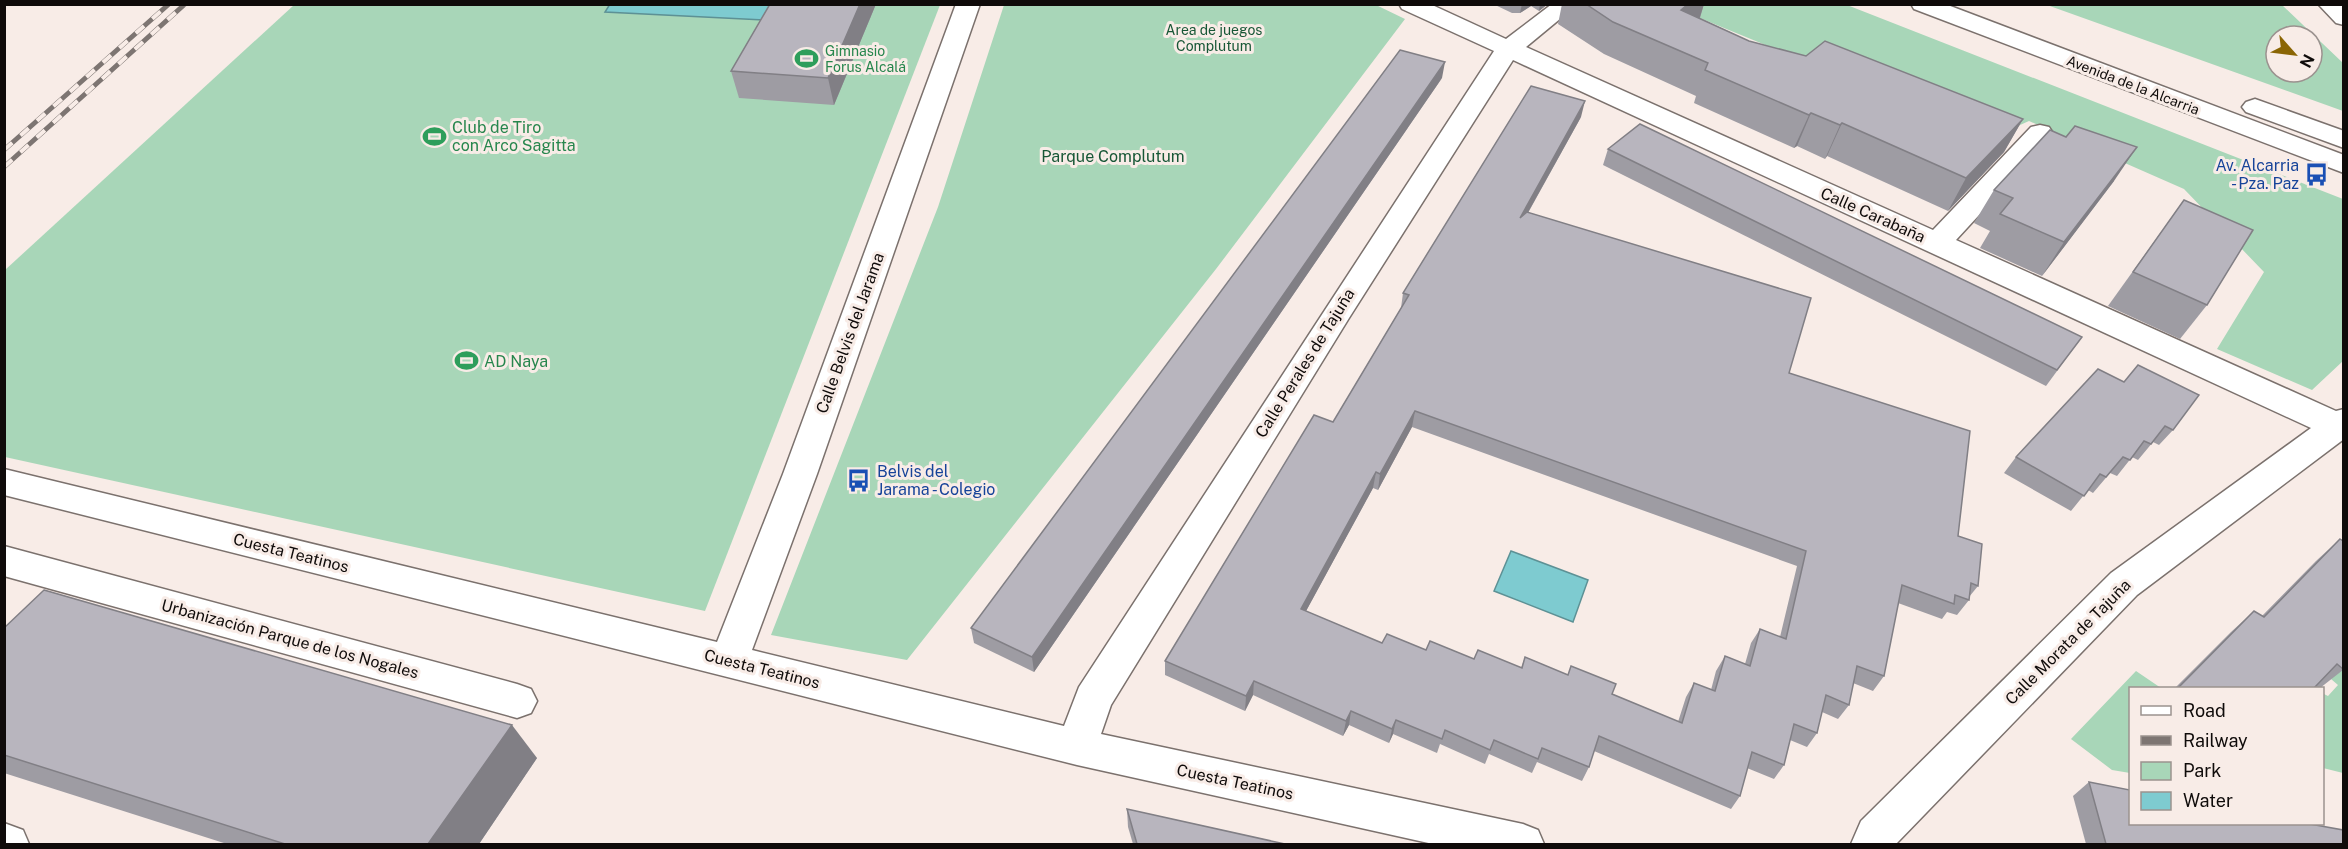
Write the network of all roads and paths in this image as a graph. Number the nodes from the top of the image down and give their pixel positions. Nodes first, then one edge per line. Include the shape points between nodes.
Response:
1 (968, 4) edge
2 (1410, 4) edge
3 (1567, 4) edge
4 (1922, 4) edge
5 (1979, 4) edge
6 (2329, 4) edge
7 (2343, 18) edge
8 (1507, 50) junction
9 (2040, 133) dead end
10 (2343, 140) edge
11 (2343, 165) edge
12 (1936, 244) junction
13 (2340, 423) edge
14 (4, 482) edge
15 (4, 561) edge
16 (729, 661) junction
17 (517, 701) dead end
18 (1077, 747) junction
19 (1523, 844) edge
20 (1872, 844) edge

1 - 16 street, Calle Belvis del Jarama
2 - 8 street, Calle Carabaña
3 - 8 street, Calle Perales de Tajuña
4 - 11 street, Avenida de la Alcarria
5 - 10 street, Avenida de la Alcarria
6 - 7 street
8 - 12 street, Calle Carabaña
8 - 18 street, Calle Perales de Tajuña via 1100,689
9 - 12 street
12 - 13 street, Calle Carabaña
13 - 20 street, Calle Morata de Tajuña via 2124,584 1876,835
14 - 16 street, Cuesta Teatinos
15 - 17 street, Urbanización Parque de los Nogales via 50,589
16 - 18 street, Cuesta Teatinos
18 - 19 street, Cuesta Teatinos

